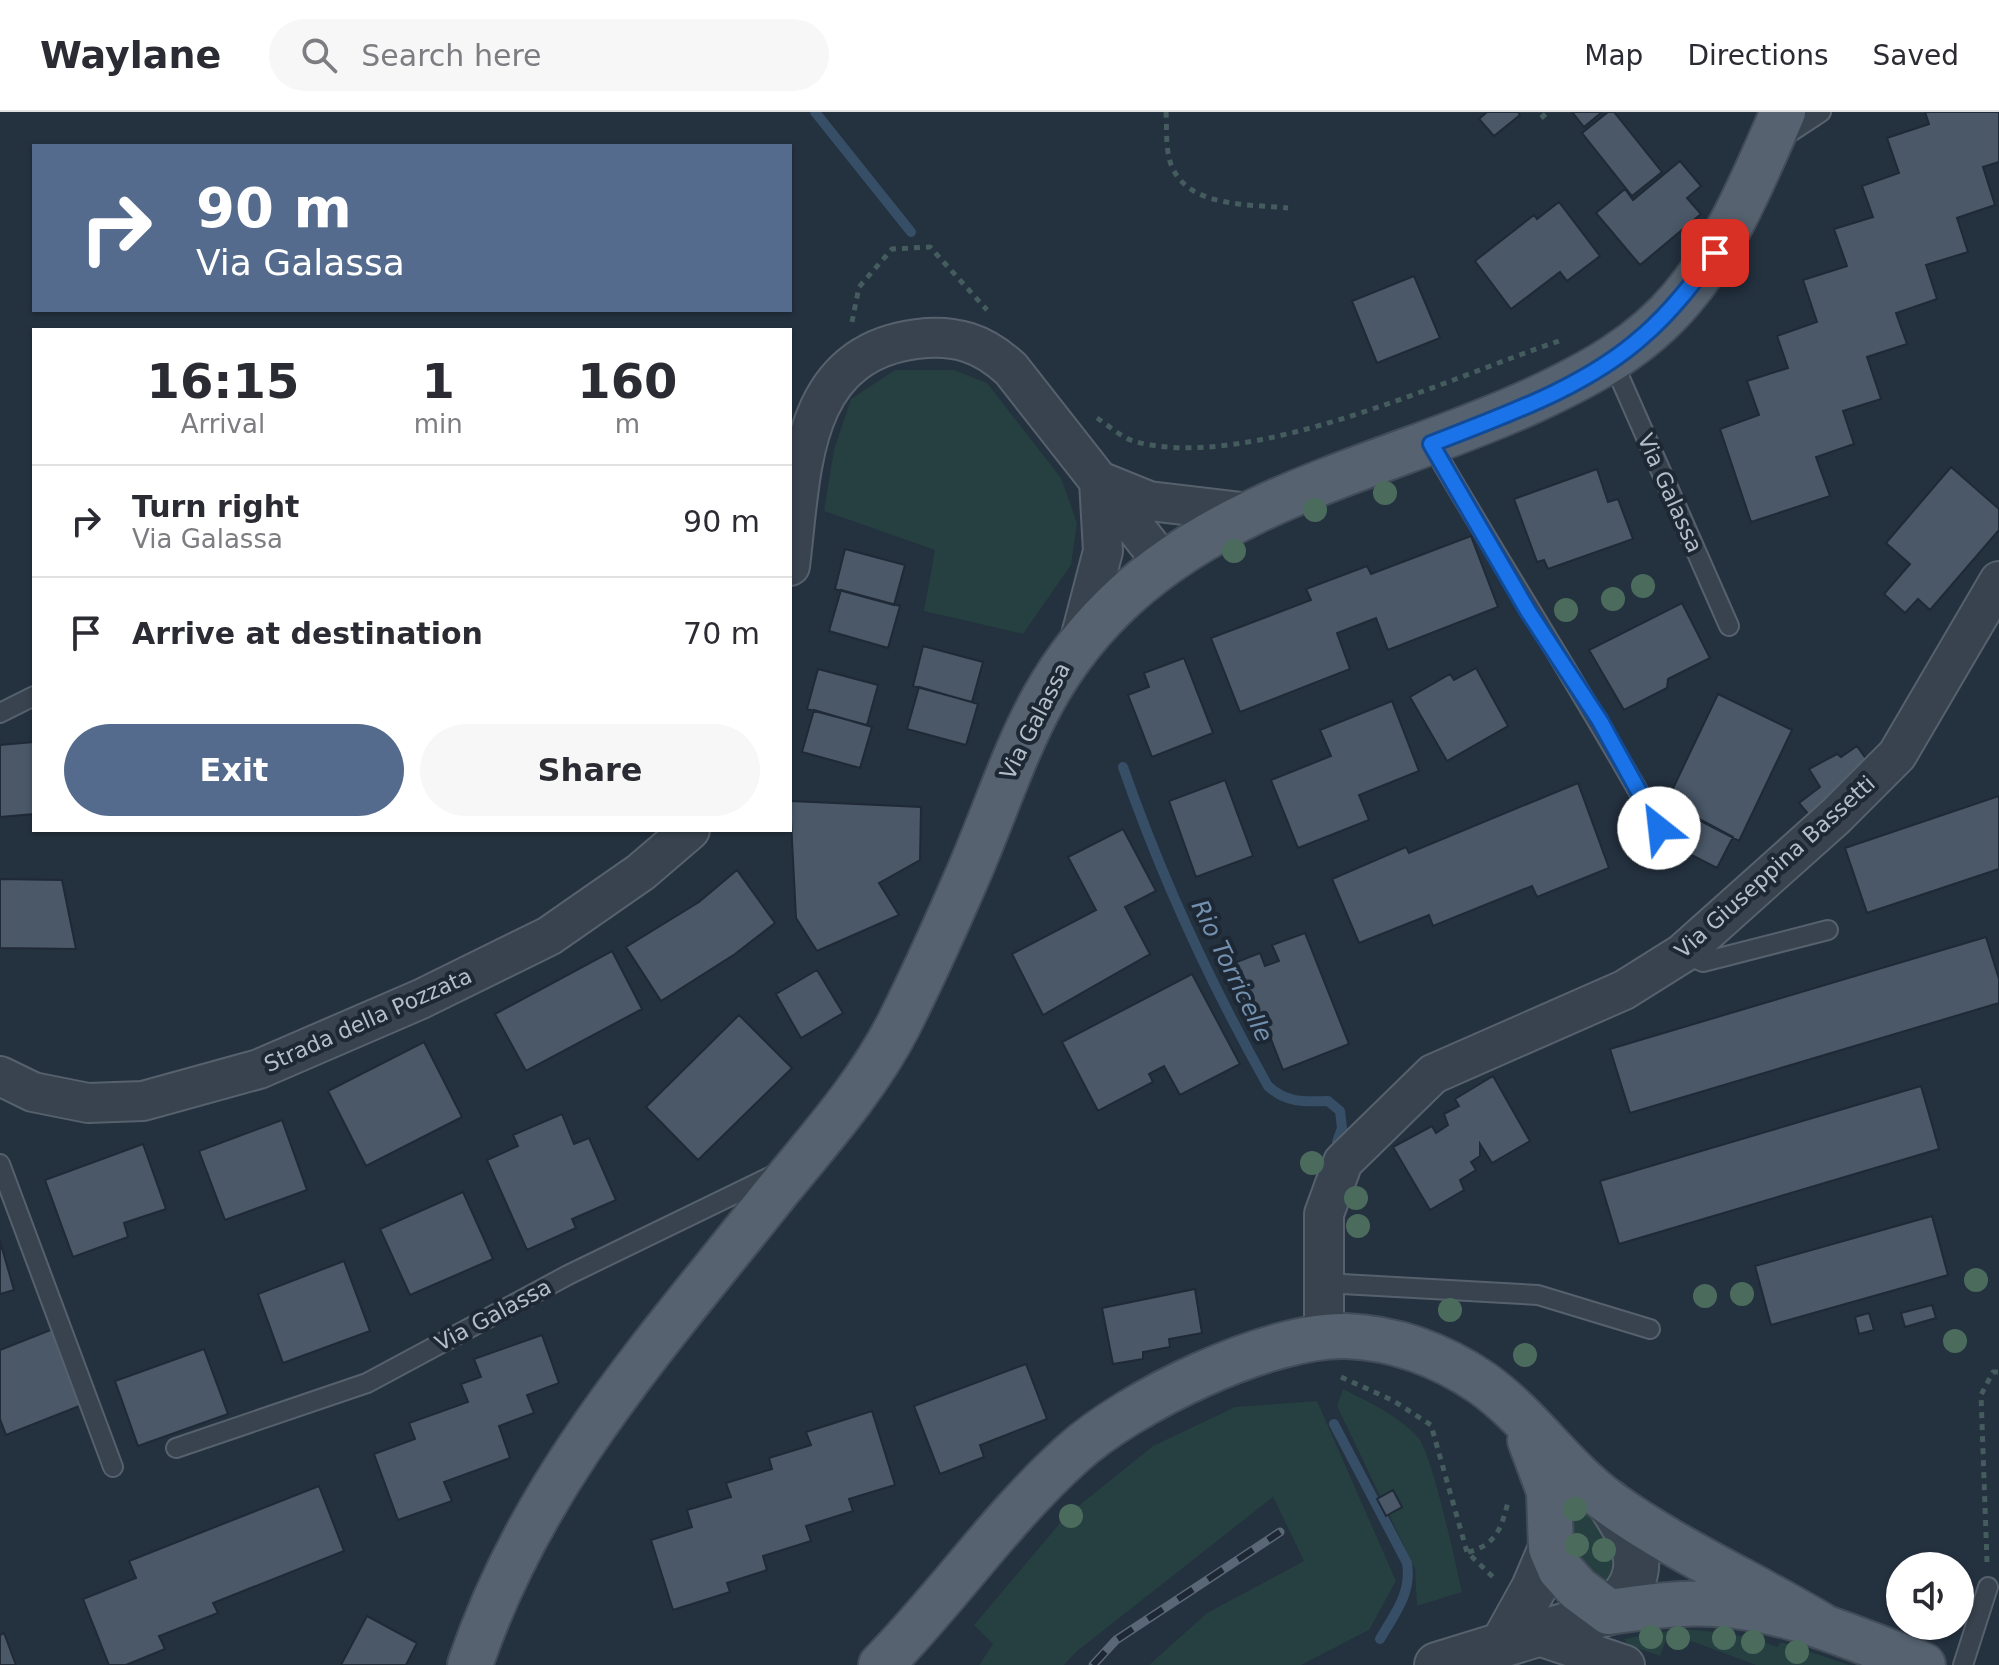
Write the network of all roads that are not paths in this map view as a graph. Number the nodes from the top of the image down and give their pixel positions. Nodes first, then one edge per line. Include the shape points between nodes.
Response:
1 (1821, 112) edge
2 (1775, 129) edge
3 (1612, 360) junction
4 (1431, 444) junction
5 (1099, 481) junction
6 (1250, 513) junction
7 (792, 553) edge
8 (1164, 564) junction
9 (1999, 581) edge
10 (1729, 626) dead end
11 (1080, 639) junction
12 (32, 697) edge
13 (0, 713) edge
14 (1659, 828) dead end
15 (688, 832) edge
16 (1828, 930) dead end
17 (1683, 953) junction
18 (3, 1086) edge
19 (802, 1161) junction
20 (0, 1164) edge
21 (1324, 1283) junction
22 (1650, 1329) dead end
23 (1331, 1356) junction
24 (1522, 1419) junction
25 (176, 1448) dead end
26 (113, 1467) dead end
27 (1609, 1502) junction
28 (1551, 1548) junction
29 (1988, 1587) road end
30 (1609, 1612) junction
31 (1824, 1627) junction
32 (1518, 1639) junction
33 (470, 1665) edge
34 (881, 1665) edge
35 (1437, 1665) edge
36 (1625, 1665) edge
37 (1923, 1665) edge
38 (1963, 1665) edge

1 - 2 lane
2 - 3 main road, Via Galassa via 1715,253 1681,300
3 - 4 main road, Via Galassa
3 - 10 lane, Via Galassa
4 - 6 main road, Via Galassa
4 - 14 lane
5 - 6 street via 1149,501
5 - 7 street via 993,352 974,342 940,336 886,345 845,367 828,388 811,428
5 - 8 street
5 - 11 street via 1103,551
6 - 8 main road, Via Galassa
8 - 11 main road, Via Galassa
9 - 17 street, Via Giuseppina Bassetti via 1897,755
11 - 19 main road, Via Galassa via 1038,705 897,1029 851,1100
12 - 13 lane
15 - 18 street, Strada della Pozzata via 641,872 549,936 259,1069 143,1101 88,1103
16 - 17 lane via 1703,962
17 - 21 street, Via Giuseppina Bassetti via 1624,990 1433,1074 1343,1162 1324,1214
19 - 25 lane, Via Galassa via 568,1275 367,1383
19 - 33 main road, Via Galassa via 652,1347 566,1464 489,1610
20 - 26 lane
21 - 22 lane via 1538,1295
21 - 23 street, Via Giuseppina Bassetti
23 - 24 main road via 1371,1338 1415,1347 1485,1385
23 - 34 main road via 1227,1365 1112,1424 1074,1452 999,1527
24 - 27 main road via 1566,1468
24 - 28 main road via 1549,1491
27 - 30 street via 1635,1551 1638,1574
27 - 31 main road via 1679,1549 1753,1584
28 - 30 main road via 1560,1569 1578,1589
28 - 32 street
29 - 38 lane
30 - 31 main road via 1675,1603 1718,1604
30 - 32 street
31 - 37 main road
32 - 35 street
32 - 36 street

